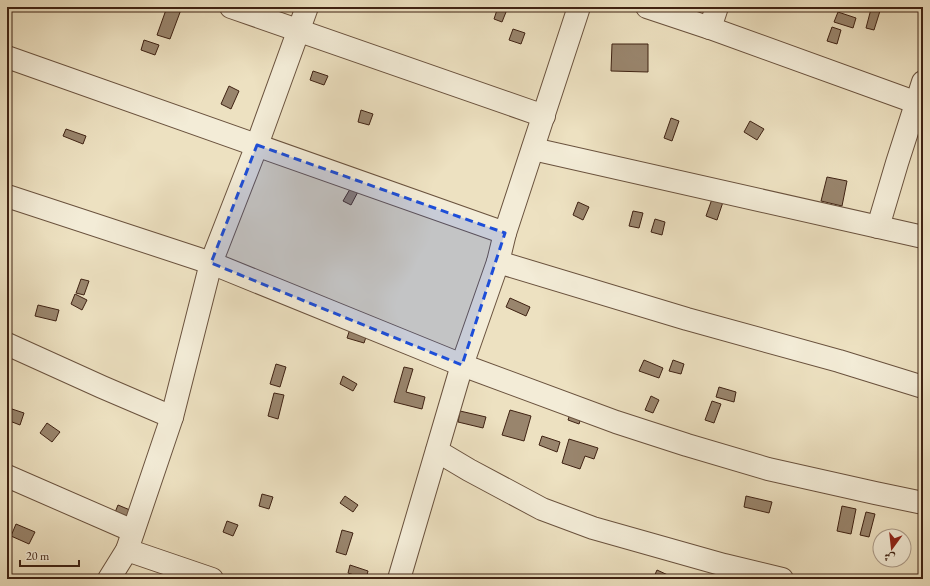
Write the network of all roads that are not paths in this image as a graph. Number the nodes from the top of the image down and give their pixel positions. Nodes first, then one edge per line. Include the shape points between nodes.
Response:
1 (231, 7) edge
2 (308, 7) edge
3 (580, 7) edge
4 (646, 7) edge
5 (717, 7) edge
6 (710, 28) junction
7 (299, 30) junction
8 (7, 57) edge
9 (923, 82) edge
10 (920, 104) edge
11 (544, 116) junction
12 (257, 145) junction
13 (533, 149) junction
14 (7, 196) edge
15 (878, 227) junction
16 (505, 233) junction
17 (923, 237) edge
18 (498, 262) junction
19 (211, 263) junction
20 (7, 344) edge
21 (462, 365) junction
22 (923, 388) edge
23 (172, 417) junction
24 (437, 451) junction
25 (7, 476) edge
26 (923, 503) edge
27 (130, 540) junction
28 (109, 579) edge
29 (212, 579) edge
30 (399, 579) edge
31 (782, 579) edge

1 - 7 street
2 - 7 street
3 - 11 street
4 - 6 street
5 - 6 street
6 - 10 street
7 - 11 street
7 - 12 street
8 - 12 street
9 - 10 street
10 - 15 street via 897,163
11 - 13 street
12 - 16 street
12 - 19 street
13 - 15 street
13 - 16 street
14 - 19 street
15 - 17 street
16 - 18 street
18 - 21 street
18 - 22 street via 839,361
19 - 21 street
19 - 23 street
20 - 23 street
21 - 24 street
21 - 26 street via 616,422 768,469
23 - 27 street
24 - 30 street
24 - 31 street via 542,509 593,528 724,566
25 - 27 street
27 - 28 street
27 - 29 street

